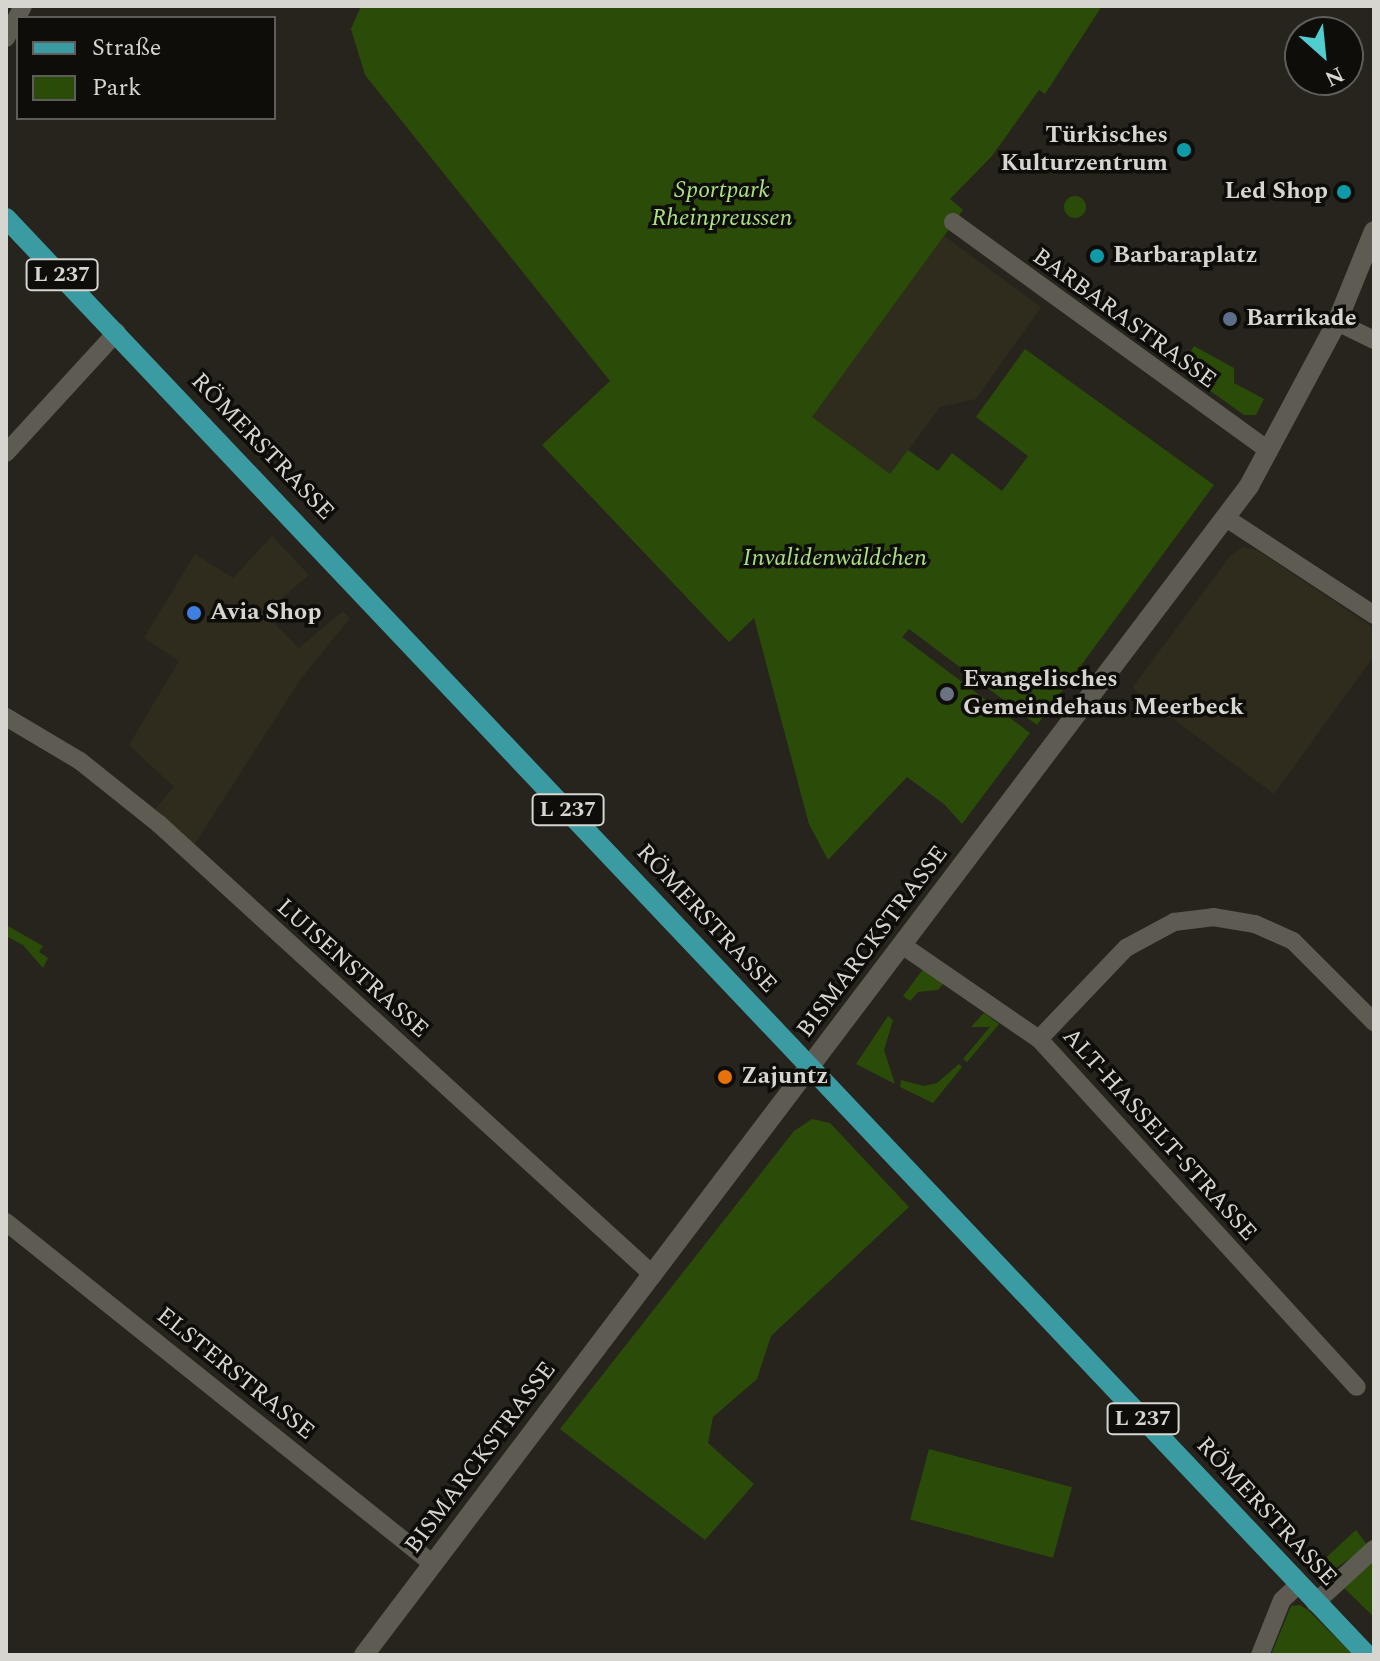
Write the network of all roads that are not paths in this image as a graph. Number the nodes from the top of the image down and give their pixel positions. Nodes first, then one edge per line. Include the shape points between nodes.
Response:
1 (16, 19) edge
2 (6, 38) edge
3 (6, 218) edge
4 (953, 222) dead end
5 (1374, 231) edge
6 (1337, 322) junction
7 (117, 332) junction
8 (1374, 340) edge
9 (1269, 451) junction
10 (6, 453) edge
11 (1226, 518) junction
12 (1374, 615) edge
13 (6, 717) edge
14 (902, 945) junction
15 (1374, 1022) edge
16 (1039, 1039) junction
17 (809, 1068) junction
18 (6, 1222) edge
19 (653, 1275) junction
20 (1357, 1387) dead end
21 (1374, 1549) edge
22 (433, 1564) junction
23 (1298, 1585) junction
24 (1315, 1603) junction
25 (364, 1655) edge
26 (1260, 1655) edge
27 (1367, 1655) edge

1 - 2 street
3 - 7 main road, RÖMERSTRASSE / L 237
4 - 9 street, BARBARASTRASSE
5 - 6 main road, BISMARCKSTRASSE
6 - 8 street
6 - 9 main road, BISMARCKSTRASSE
7 - 10 street
7 - 17 main road, RÖMERSTRASSE / L 237
9 - 11 main road, BISMARCKSTRASSE
11 - 12 street
11 - 14 main road, BISMARCKSTRASSE
13 - 19 street, LUISENSTRASSE via 80,761 159,824
14 - 16 street, ALT-HASSELT-STRASSE
14 - 17 main road, BISMARCKSTRASSE
15 - 16 street via 1293,941 1255,924 1213,917 1174,922 1126,948
16 - 20 street, ALT-HASSELT-STRASSE
17 - 19 main road, BISMARCKSTRASSE
17 - 23 main road, RÖMERSTRASSE / L 237
18 - 22 street, ELSTERSTRASSE
19 - 22 main road, BISMARCKSTRASSE
21 - 24 street
22 - 25 main road, BISMARCKSTRASSE
23 - 24 main road, RÖMERSTRASSE / L 237
23 - 26 street via 1282,1600
24 - 27 main road, RÖMERSTRASSE / L 237

